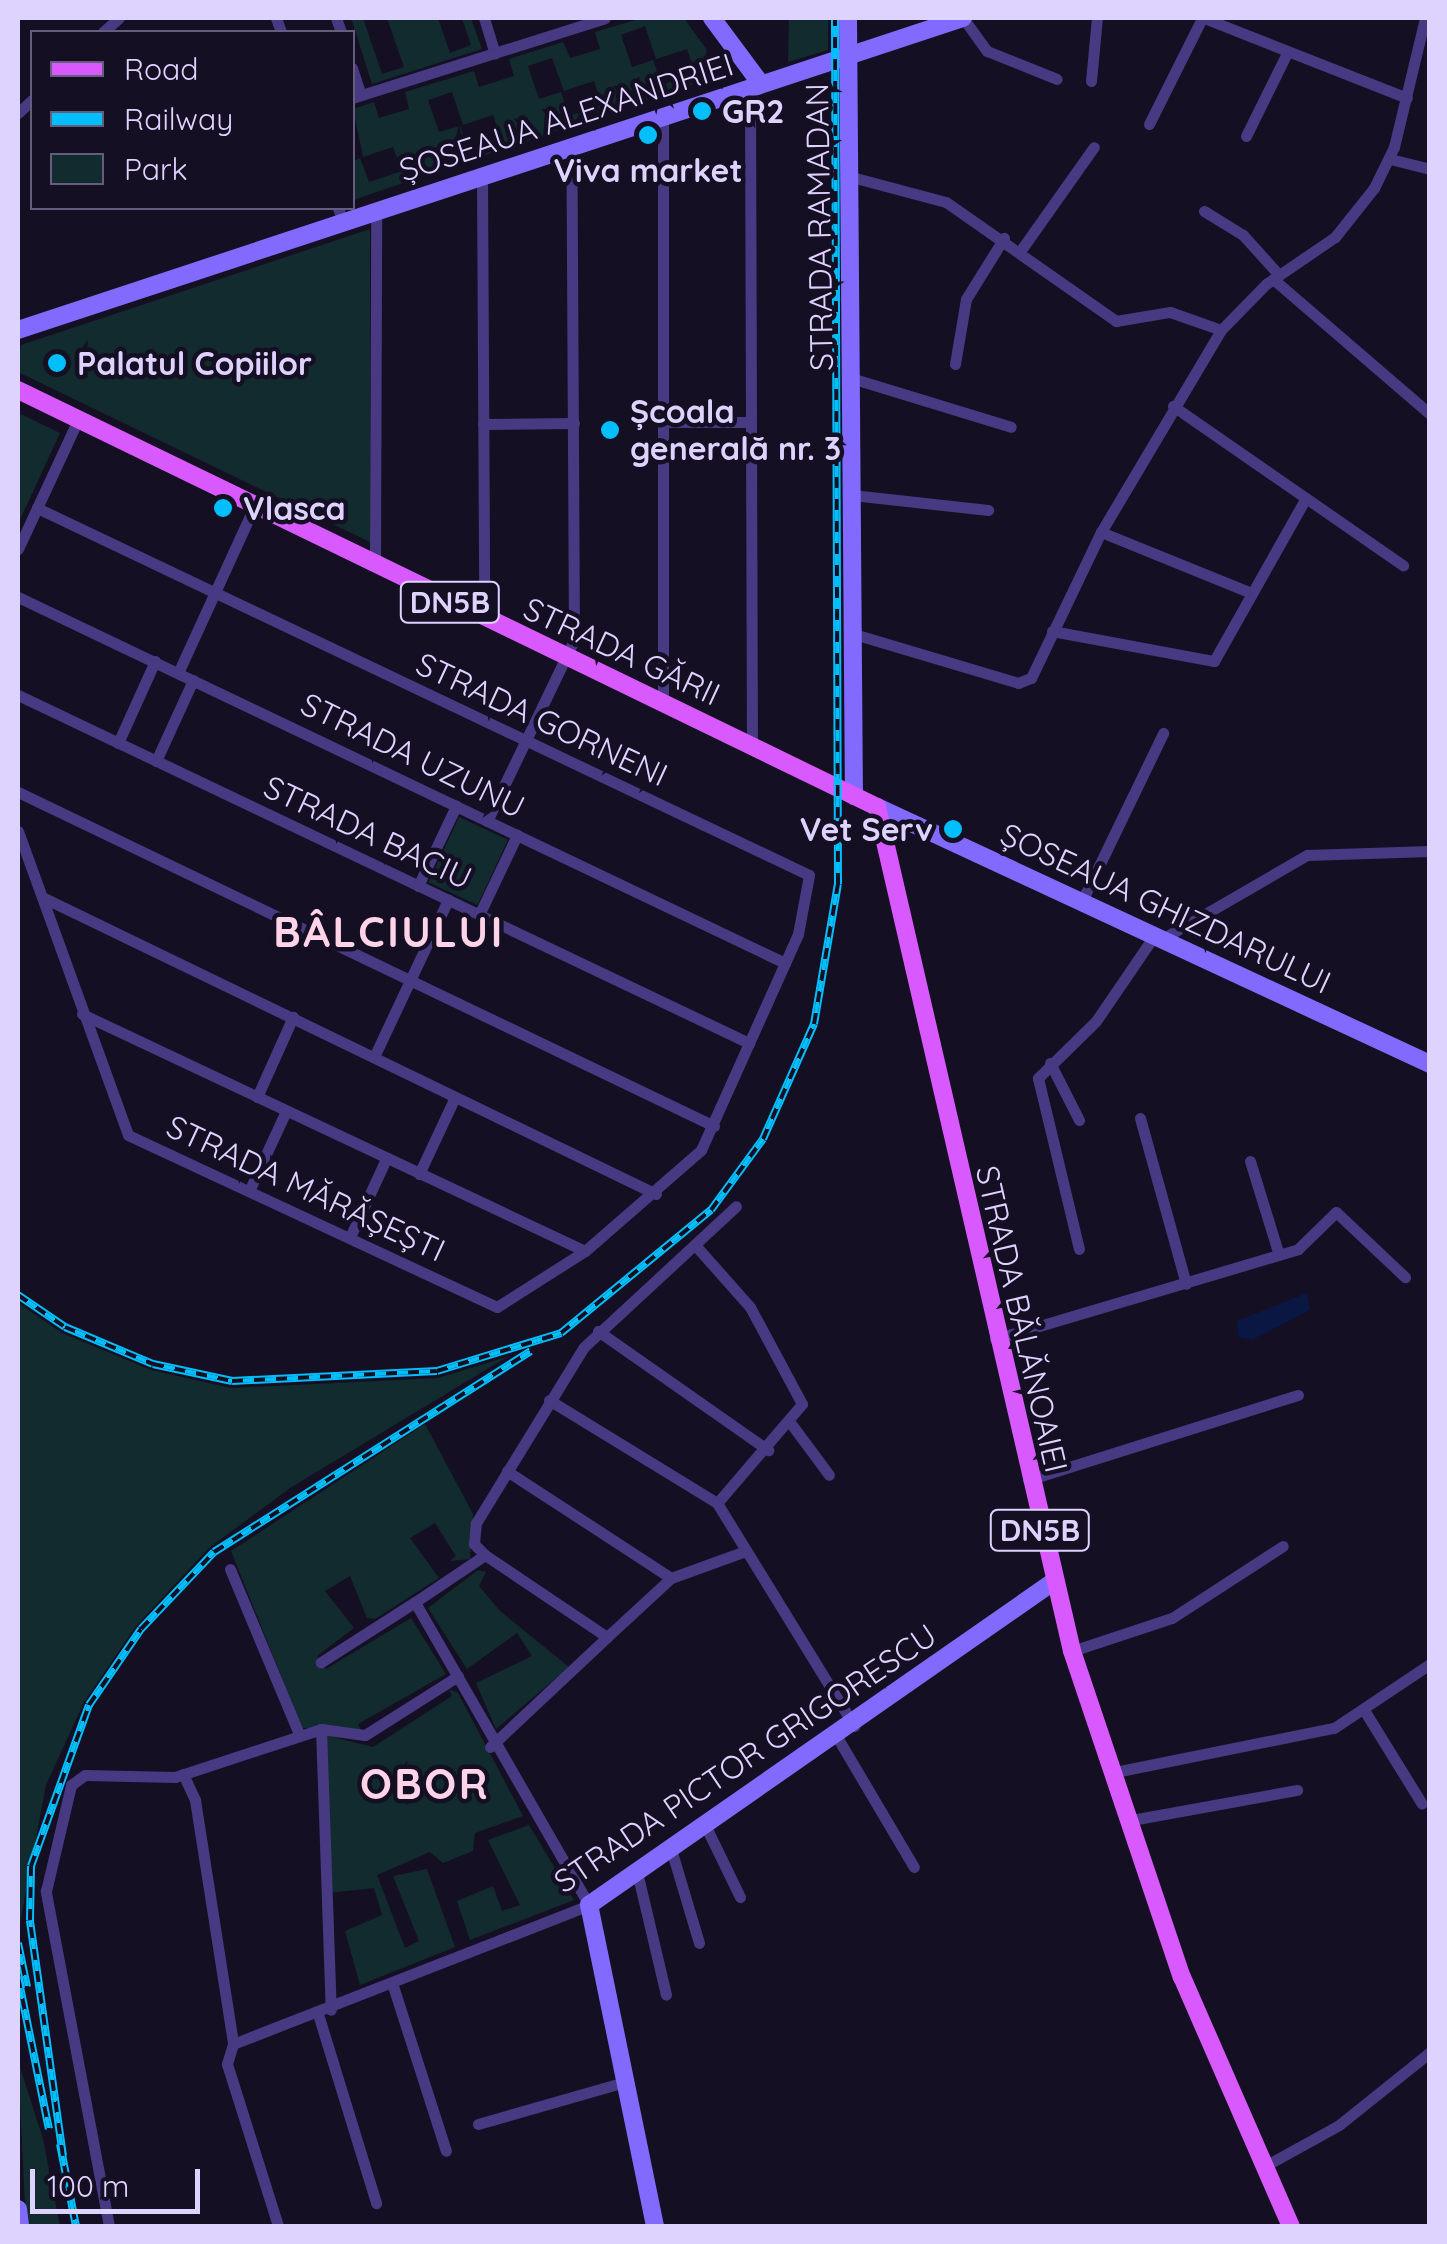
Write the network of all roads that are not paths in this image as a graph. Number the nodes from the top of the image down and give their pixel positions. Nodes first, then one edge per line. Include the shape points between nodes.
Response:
1 (484, 18) edge
2 (606, 18) edge
3 (712, 18) edge
4 (848, 18) edge
5 (963, 18) edge
6 (1098, 18) edge
7 (1203, 18) edge
8 (1425, 18) edge
9 (495, 53) junction
10 (1287, 53) junction
11 (848, 56) junction
12 (1057, 78) dead end
13 (1091, 81) dead end
14 (756, 86) junction
15 (357, 96) edge
16 (1407, 98) junction
17 (663, 116) junction
18 (1149, 124) dead end
19 (1246, 136) dead end
20 (571, 146) junction
21 (1094, 147) dead end
22 (1390, 158) junction
23 (1430, 168) edge
24 (482, 176) junction
25 (848, 176) junction
26 (376, 211) junction
27 (1204, 211) dead end
28 (340, 215) edge
29 (1004, 238) junction
30 (1020, 250) junction
31 (1276, 277) junction
32 (18, 330) edge
33 (1220, 330) junction
34 (955, 364) dead end
35 (851, 378) junction
36 (19, 394) edge
37 (1174, 406) junction
38 (1430, 414) edge
39 (77, 422) junction
40 (662, 422) junction
41 (751, 422) junction
42 (574, 423) junction
43 (484, 424) junction
44 (1011, 427) dead end
45 (852, 495) junction
46 (1306, 498) junction
47 (254, 507) junction
48 (37, 508) junction
49 (988, 510) dead end
50 (1100, 532) junction
51 (18, 548) edge
52 (1403, 565) dead end
53 (375, 566) junction
54 (1249, 592) junction
55 (214, 594) junction
56 (18, 596) edge
57 (484, 618) junction
58 (1052, 631) junction
59 (854, 634) junction
60 (565, 657) junction
61 (155, 661) junction
62 (178, 673) junction
63 (193, 680) junction
64 (18, 695) edge
65 (663, 703) junction
66 (1163, 733) dead end
67 (526, 741) junction
68 (118, 743) junction
69 (752, 746) junction
70 (156, 761) junction
71 (18, 792) edge
72 (854, 796) junction
73 (456, 806) junction
74 (878, 807) junction
75 (487, 821) junction
76 (18, 831) edge
77 (517, 835) junction
78 (1430, 851) edge
79 (418, 886) junction
80 (42, 897) junction
81 (448, 900) junction
82 (1081, 903) junction
83 (479, 915) junction
84 (1158, 938) junction
85 (785, 963) junction
86 (411, 978) junction
87 (82, 1014) junction
88 (293, 1017) junction
89 (749, 1043) junction
90 (374, 1058) junction
91 (1050, 1062) junction
92 (1430, 1064) edge
93 (455, 1096) junction
94 (257, 1097) junction
95 (286, 1111) junction
96 (1140, 1118) dead end
97 (1078, 1120) dead end
98 (714, 1126) junction
99 (386, 1159) junction
100 (1250, 1161) dead end
101 (419, 1174) junction
102 (250, 1189) junction
103 (656, 1194) junction
104 (736, 1206) dead end
105 (350, 1237) junction
106 (695, 1245) junction
107 (1080, 1249) dead end
108 (585, 1251) junction
109 (1279, 1255) junction
110 (1405, 1277) dead end
111 (1186, 1284) junction
112 (598, 1331) junction
113 (995, 1339) junction
114 (1298, 1395) dead end
115 (549, 1400) junction
116 (792, 1425) junction
117 (768, 1450) junction
118 (507, 1471) junction
119 (829, 1475) dead end
120 (1028, 1480) junction
121 (717, 1503) junction
122 (1283, 1546) dead end
123 (744, 1552) junction
124 (486, 1555) junction
125 (230, 1570) dead end
126 (671, 1578) junction
127 (1053, 1582) junction
128 (415, 1602) junction
129 (607, 1637) junction
130 (1072, 1651) junction
131 (321, 1662) dead end
132 (1430, 1664) edge
133 (458, 1676) junction
134 (1364, 1710) junction
135 (854, 1726) junction
136 (320, 1730) junction
137 (299, 1734) junction
138 (838, 1737) junction
139 (490, 1747) junction
140 (1110, 1773) junction
141 (183, 1774) junction
142 (1297, 1790) dead end
143 (1422, 1804) dead end
144 (1126, 1822) junction
145 (706, 1827) junction
146 (671, 1849) junction
147 (914, 1866) dead end
148 (637, 1872) junction
149 (740, 1896) dead end
150 (589, 1905) junction
151 (699, 1944) dead end
152 (393, 1986) junction
153 (666, 1995) dead end
154 (324, 2012) junction
155 (233, 2044) junction
156 (1430, 2052) edge
157 (621, 2083) junction
158 (478, 2124) dead end
159 (446, 2151) dead end
160 (1263, 2167) junction
161 (376, 2203) dead end
162 (18, 2209) edge
163 (20, 2226) edge
164 (110, 2226) edge
165 (278, 2226) edge
166 (655, 2226) edge
167 (1291, 2226) edge

1 - 9 street
2 - 9 street
3 - 14 street
4 - 11 street, STRADA RAMADAN
5 - 11 street, ȘOSEAUA ALEXANDRIEI
5 - 12 street via 988,51
6 - 13 street
7 - 10 street
7 - 18 street
8 - 16 street
9 - 15 street
10 - 16 street
10 - 19 street
11 - 14 street, ȘOSEAUA ALEXANDRIEI
11 - 25 street, STRADA RAMADAN
14 - 17 street, ȘOSEAUA ALEXANDRIEI
14 - 41 street
16 - 22 street
17 - 20 street, ȘOSEAUA ALEXANDRIEI
17 - 40 street
20 - 24 street, ȘOSEAUA ALEXANDRIEI
20 - 42 street
21 - 30 street
22 - 23 street
22 - 31 street via 1335,237
24 - 26 street, ȘOSEAUA ALEXANDRIEI
24 - 43 street
25 - 29 street via 933,196
25 - 35 street, STRADA RAMADAN
26 - 28 street, ȘOSEAUA ALEXANDRIEI
26 - 53 street
27 - 31 street via 1243,235
28 - 32 street, ȘOSEAUA ALEXANDRIEI
29 - 30 street
29 - 34 street via 966,299
30 - 33 street via 1116,321 1170,312
31 - 33 street
31 - 38 street
33 - 37 street
35 - 44 street
35 - 45 street, STRADA RAMADAN
36 - 39 main road, STRADA GĂRII / DN5B
37 - 46 street
37 - 50 street
39 - 47 main road, STRADA GĂRII / DN5B
39 - 48 street
40 - 41 street
40 - 65 street
41 - 69 street
42 - 43 street
42 - 60 street via 574,635
43 - 57 street
45 - 49 street
45 - 59 street, STRADA RAMADAN
46 - 52 street
46 - 54 street
47 - 53 main road, STRADA GĂRII / DN5B
47 - 55 street
48 - 51 street
48 - 55 street, STRADA GORNENI
50 - 54 street
50 - 58 street
53 - 57 main road, STRADA GĂRII / DN5B
54 - 58 street via 1214,661
55 - 62 street
55 - 67 street, STRADA GORNENI
56 - 61 street, STRADA UZUNU
57 - 60 main road, STRADA GĂRII / DN5B
58 - 59 street via 1031,678 1018,684
59 - 72 street, STRADA RAMADAN
60 - 65 main road, STRADA GĂRII / DN5B
60 - 67 street
61 - 62 street, STRADA UZUNU
61 - 68 street
62 - 63 street, STRADA UZUNU
63 - 70 street
63 - 73 street, STRADA UZUNU
64 - 68 street, STRADA BACIU
65 - 69 main road, STRADA GĂRII / DN5B
66 - 82 street
67 - 75 street
67 - 85 street, STRADA GORNENI via 809,875
68 - 70 street, STRADA BACIU
69 - 72 main road, STRADA GĂRII / DN5B
70 - 79 street, STRADA BACIU
71 - 86 street
72 - 74 main road, STRADA GĂRII / DN5B
73 - 75 street, STRADA UZUNU
73 - 79 street
74 - 82 street, ȘOSEAUA GHIZDARULUI
74 - 113 main road, STRADA BĂLĂNOAIEI / DN5B
75 - 77 street, STRADA UZUNU
76 - 80 street, STRADA MĂRĂȘEȘTI
77 - 83 street
77 - 85 street, STRADA UZUNU
78 - 84 street via 1307,855
79 - 81 street, STRADA BACIU
80 - 87 street, STRADA MĂRĂȘEȘTI
80 - 88 street
81 - 83 street, STRADA BACIU
81 - 86 street
82 - 84 street, ȘOSEAUA GHIZDARULUI
83 - 89 street, STRADA BACIU
84 - 91 street via 1096,1021
84 - 92 street, ȘOSEAUA GHIZDARULUI
85 - 89 street
86 - 90 street
86 - 98 street
87 - 94 street
87 - 102 street, STRADA MĂRĂȘEȘTI via 128,1135
88 - 90 street
88 - 94 street
89 - 98 street
90 - 93 street
91 - 97 street
91 - 107 street via 1038,1092
93 - 101 street
93 - 103 street
94 - 95 street
95 - 99 street
95 - 102 street
96 - 111 street
98 - 103 street
99 - 101 street
99 - 105 street
100 - 109 street
101 - 108 street
102 - 105 street, STRADA MĂRĂȘEȘTI
103 - 108 street
104 - 106 street
105 - 108 street, STRADA MĂRĂȘEȘTI via 497,1307
106 - 112 street
106 - 116 street via 776,1348 802,1404
109 - 110 street via 1306,1245 1338,1212
109 - 111 street
111 - 113 street
112 - 115 street
112 - 117 street
113 - 120 main road, STRADA BĂLĂNOAIEI / DN5B
114 - 120 street
115 - 118 street
115 - 121 street
116 - 117 street
116 - 119 street
117 - 121 street
118 - 124 street via 473,1529
118 - 126 street
120 - 127 main road, STRADA BĂLĂNOAIEI / DN5B
121 - 123 street
122 - 130 street via 1172,1618
123 - 126 street
123 - 135 street
124 - 128 street
124 - 129 street
125 - 137 street
126 - 129 street
127 - 130 main road, STRADA BĂLĂNOAIEI / DN5B
127 - 135 street, STRADA PICTOR GRIGORESCU
128 - 131 street
128 - 133 street
129 - 139 street
130 - 140 main road, STRADA BĂLĂNOAIEI / DN5B
132 - 134 street
133 - 136 street via 365,1736
133 - 139 street
134 - 140 street via 1330,1730
134 - 143 street
135 - 138 street, STRADA PICTOR GRIGORESCU
136 - 137 street
136 - 154 street
137 - 141 street
138 - 145 street, STRADA PICTOR GRIGORESCU
138 - 147 street
139 - 150 street
140 - 144 main road, STRADA BĂLĂNOAIEI / DN5B
141 - 155 street via 195,1800
141 - 164 street via 76,1778 51,1852 46,1891 62,2000
142 - 144 street
144 - 160 main road, STRADA BĂLĂNOAIEI / DN5B
145 - 146 street, STRADA PICTOR GRIGORESCU
145 - 149 street
146 - 148 street, STRADA PICTOR GRIGORESCU
146 - 151 street
148 - 150 street, STRADA PICTOR GRIGORESCU
148 - 153 street
150 - 152 street, STRADA PICTOR GRIGORESCU
150 - 157 street
152 - 154 street, STRADA PICTOR GRIGORESCU
152 - 159 street
154 - 155 street, STRADA PICTOR GRIGORESCU
154 - 161 street
155 - 165 street via 227,2064
156 - 160 street via 1339,2125
157 - 158 street
157 - 166 street
160 - 167 main road, STRADA BĂLĂNOAIEI / DN5B
162 - 163 street

